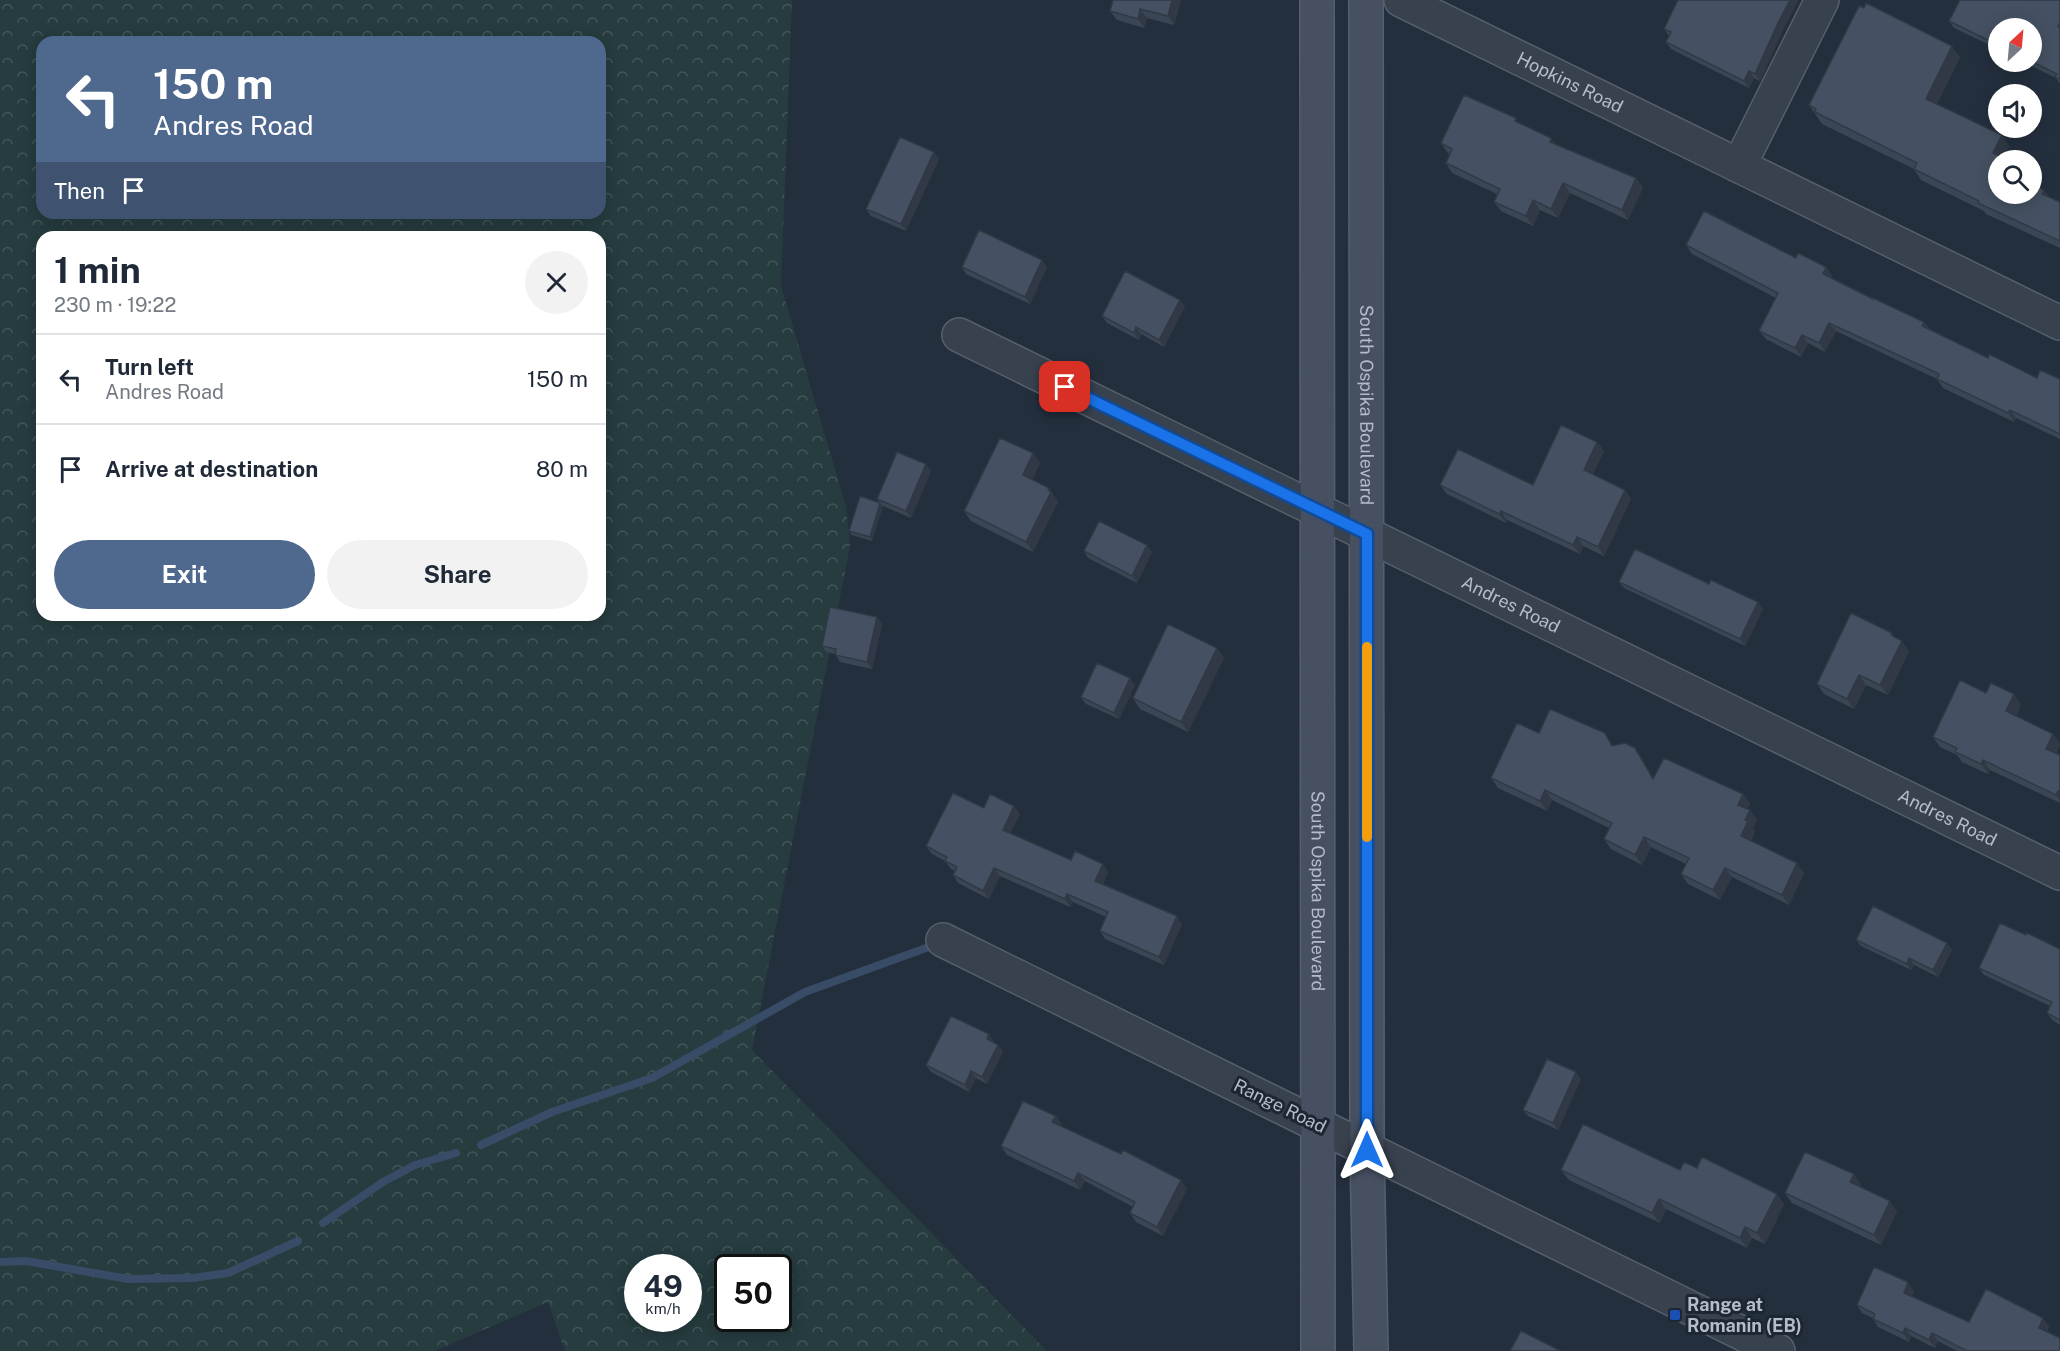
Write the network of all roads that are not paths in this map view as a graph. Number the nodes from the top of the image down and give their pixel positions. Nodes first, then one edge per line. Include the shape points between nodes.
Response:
1 (1317, 0) edge
2 (1366, 0) edge
3 (1401, 0) edge
4 (1822, 0) edge
5 (1739, 166) junction
6 (2060, 323) edge
7 (959, 335) dead end
8 (1317, 510) junction
9 (1367, 534) junction
10 (2060, 873) edge
11 (943, 940) dead end
12 (1318, 1125) junction
13 (1367, 1150) junction
14 (1318, 1351) edge
15 (1371, 1351) edge
16 (1778, 1351) edge

1 - 8 main road, South Ospika Boulevard
2 - 9 main road, South Ospika Boulevard
3 - 5 street, Hopkins Road
4 - 5 street
5 - 6 street, Hopkins Road
7 - 8 street, Andres Road
8 - 9 street, Andres Road
8 - 12 main road, South Ospika Boulevard
9 - 10 street, Andres Road
9 - 13 main road, South Ospika Boulevard
11 - 12 street, Range Road
12 - 13 street, Range Road
12 - 14 main road, South Ospika Boulevard
13 - 15 main road, South Ospika Boulevard
13 - 16 street, Range Road

